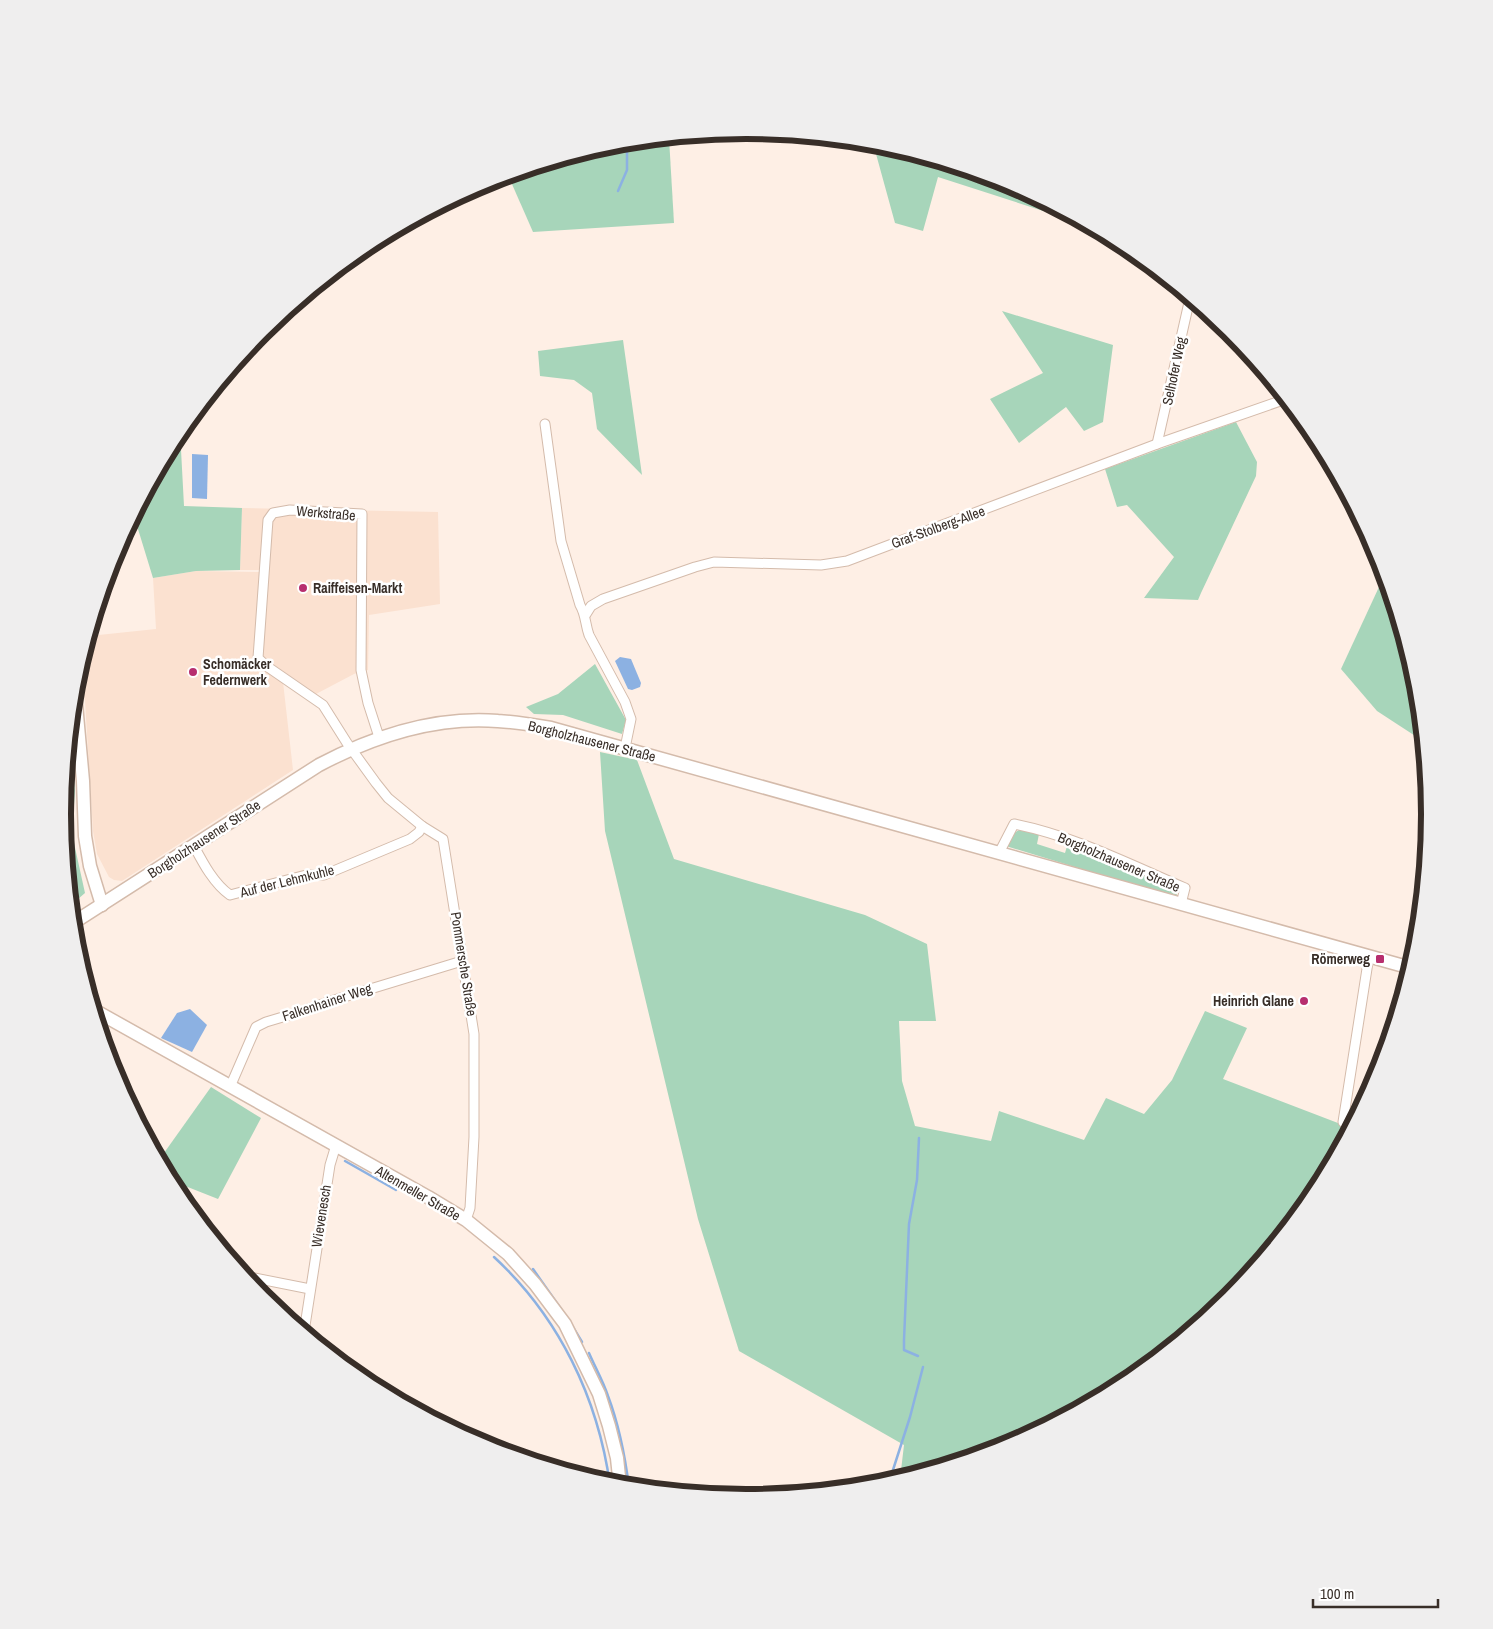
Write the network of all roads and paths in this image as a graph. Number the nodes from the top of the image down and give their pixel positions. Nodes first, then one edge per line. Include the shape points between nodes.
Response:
1 (1189, 304) edge
2 (1281, 402) edge
3 (545, 424) dead end
4 (1157, 444) junction
5 (586, 614) junction
6 (258, 658) joint
7 (77, 725) edge
8 (379, 738) junction
9 (351, 748) junction
10 (625, 748) junction
11 (422, 826) junction
12 (194, 846) junction
13 (998, 853) junction
14 (102, 904) junction
15 (1181, 904) junction
16 (80, 919) edge
17 (1369, 956) junction
18 (462, 961) junction
19 (1404, 966) edge
20 (102, 1014) edge
21 (230, 1087) junction
22 (1343, 1122) dead end
23 (336, 1145) junction
24 (466, 1220) junction
25 (256, 1278) edge
26 (310, 1289) junction
27 (305, 1325) edge
28 (619, 1478) edge

1 - 4 street, Selhofer Weg
2 - 4 street, Graf-Stolberg-Allee
3 - 5 street via 561,541 580,605
4 - 5 street, Graf-Stolberg-Allee via 847,561 821,565 714,562 603,599 591,606
5 - 10 street via 589,635 631,719
6 - 8 street, Werkstraße via 268,520 273,513 290,510 362,514 361,670
6 - 9 street, Pommersche Straße via 323,705
7 - 14 main road via 85,836
8 - 9 main road, Borgholzhausener Straße
8 - 10 main road, Borgholzhausener Straße via 452,722 498,720 551,728
9 - 11 street, Pommersche Straße via 388,798
9 - 12 main road, Borgholzhausener Straße via 319,765
10 - 13 main road, Borgholzhausener Straße
11 - 12 street, Auf der Lehmkuhle via 410,838 324,875 306,875 230,895 212,876
11 - 18 street, Pommersche Straße via 443,839
12 - 14 main road, Borgholzhausener Straße
13 - 15 main road, Borgholzhausener Straße
13 - 15 street, Borgholzhausener Straße via 1014,824 1031,827 1076,841 1185,888
14 - 16 main road, Borgholzhausener Straße
15 - 17 main road, Borgholzhausener Straße
17 - 19 main road, Borgholzhausener Straße
17 - 22 street
18 - 21 street, Falkenhainer Weg via 256,1027
18 - 24 street, Pommersche Straße via 474,1028 475,1057 474,1137 470,1208
20 - 21 main road, Altenmeller Straße
21 - 23 main road, Altenmeller Straße
23 - 24 main road, Altenmeller Straße
23 - 26 street, Wievenesch
24 - 28 main road, Altenmeller Straße via 508,1254 564,1324 599,1394 611,1434
25 - 26 street
26 - 27 street, Wievenesch

